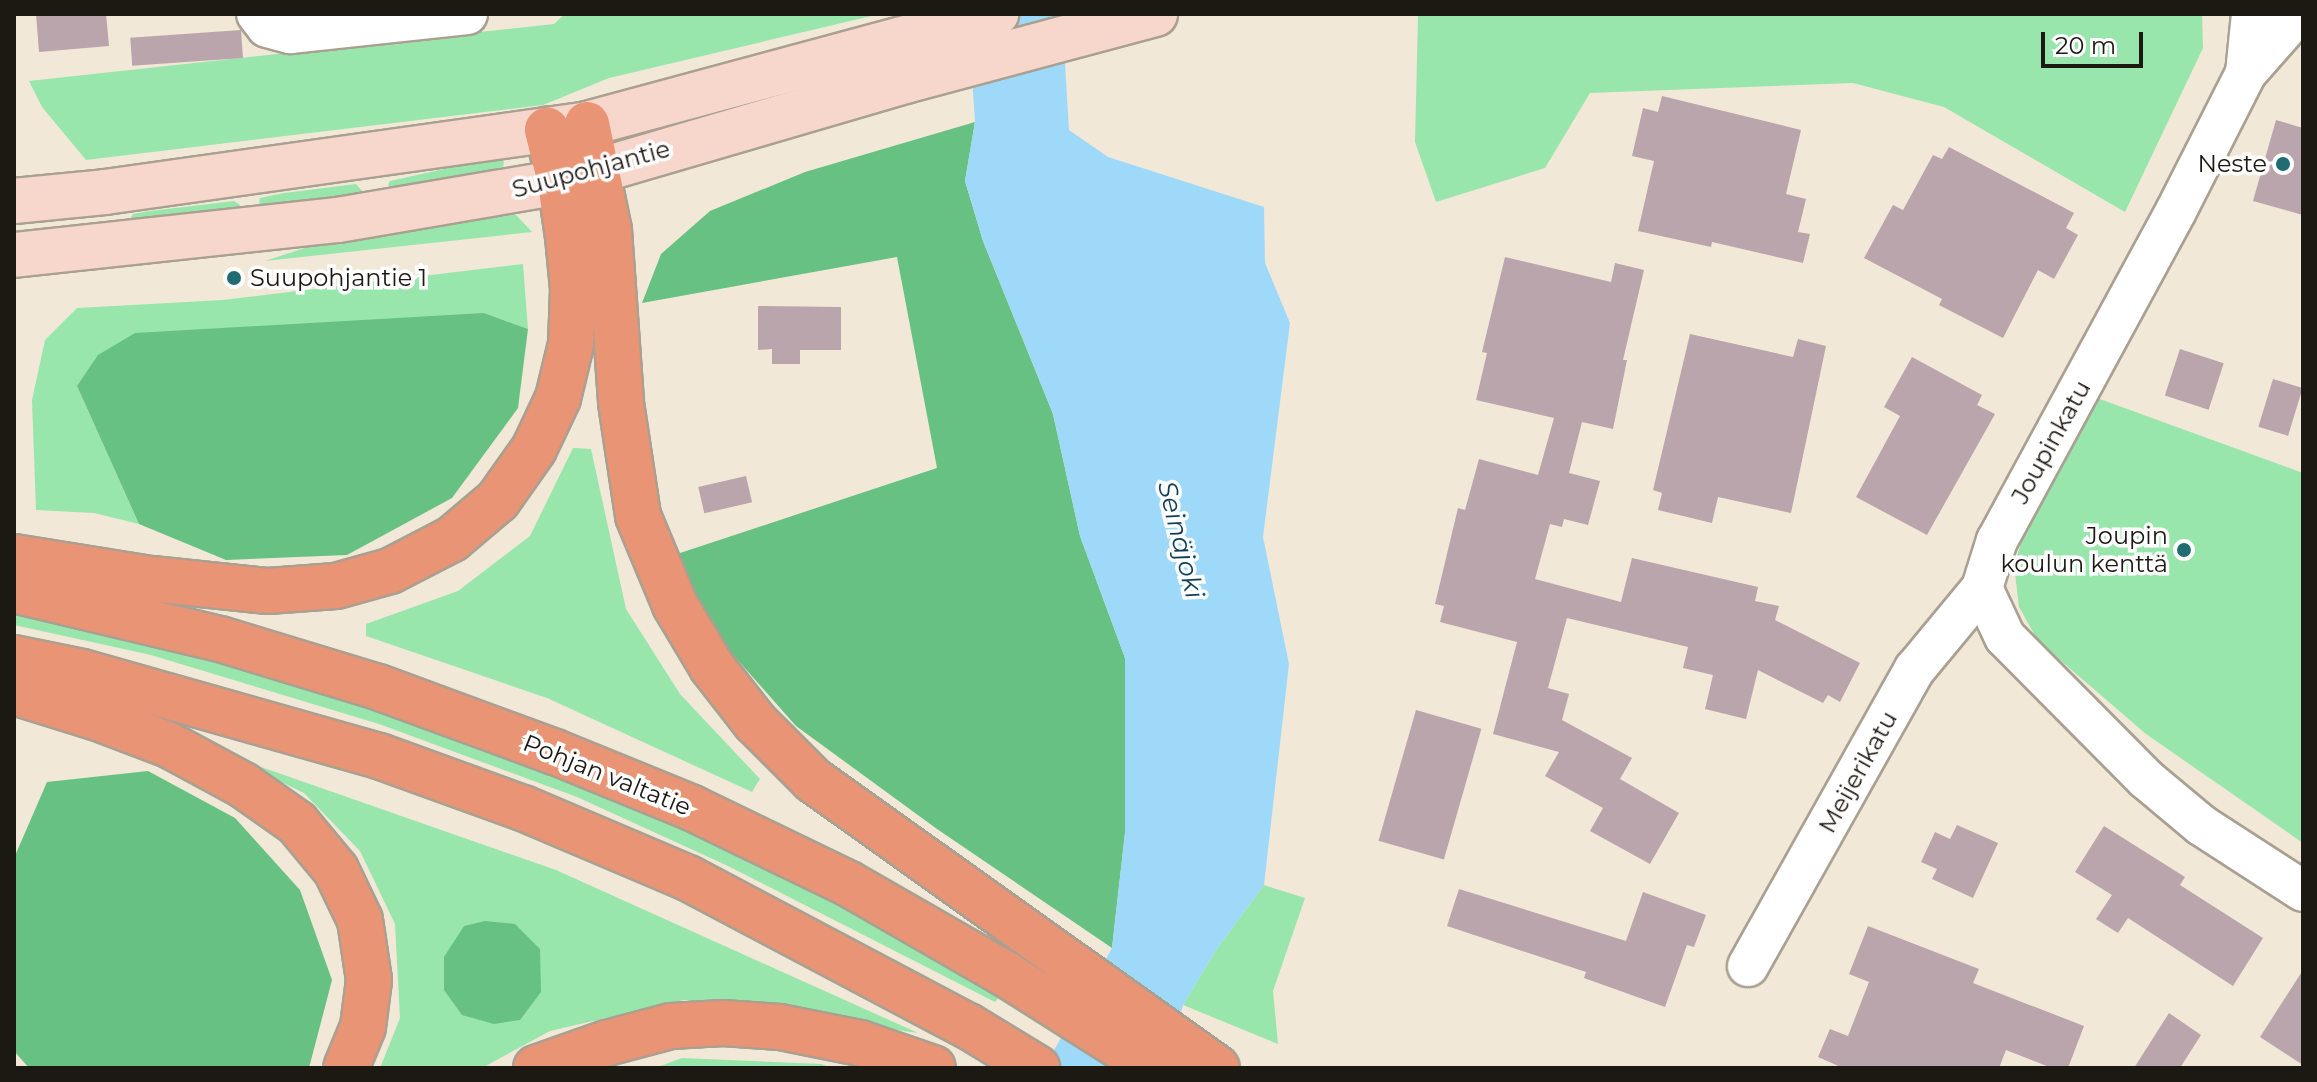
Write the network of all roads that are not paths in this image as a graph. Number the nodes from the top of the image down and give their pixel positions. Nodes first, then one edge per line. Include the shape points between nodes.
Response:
1 (257, 14) edge
2 (467, 14) edge
3 (996, 14) edge
4 (2252, 14) edge
5 (2298, 14) edge
6 (1138, 18) edge
7 (900, 61) junction
8 (2246, 73) junction
9 (567, 127) junction
10 (579, 177) junction
11 (14, 201) edge
12 (14, 255) edge
13 (14, 557) edge
14 (1982, 588) junction
15 (14, 590) edge
16 (14, 658) edge
17 (14, 692) edge
18 (2303, 891) edge
19 (1748, 966) dead end
20 (346, 1068) edge
21 (536, 1068) edge
22 (933, 1068) edge
23 (1037, 1068) edge
24 (1154, 1068) edge
25 (1217, 1068) edge

1 - 2 street via 267,27 290,33
3 - 7 main road, Suupohjantie
4 - 8 street, Joupinkatu
5 - 8 street, Joupinkatu
6 - 7 main road, Suupohjantie
7 - 9 main road, Suupohjantie
7 - 10 main road, Suupohjantie
8 - 14 street, Joupinkatu via 1997,540
9 - 10 highway
9 - 11 main road, Suupohjantie
10 - 12 main road, Suupohjantie via 338,220
10 - 13 highway via 571,344 558,398 534,449 498,500 452,539 390,571 336,586 268,591
10 - 25 highway via 612,249 621,403 638,516 675,605 729,689 813,780
14 - 18 street via 2005,637 2146,779 2201,825
14 - 19 street, Meijerikatu via 1915,669
15 - 24 highway, Pohjan valtatie via 220,639 378,687 692,808 849,884
16 - 23 highway via 82,672 379,756 523,808 688,878
17 - 20 highway via 169,745 243,785 297,823 336,870 360,920 369,980 363,1027
21 - 22 highway via 671,1026 723,1023 780,1027 860,1043

